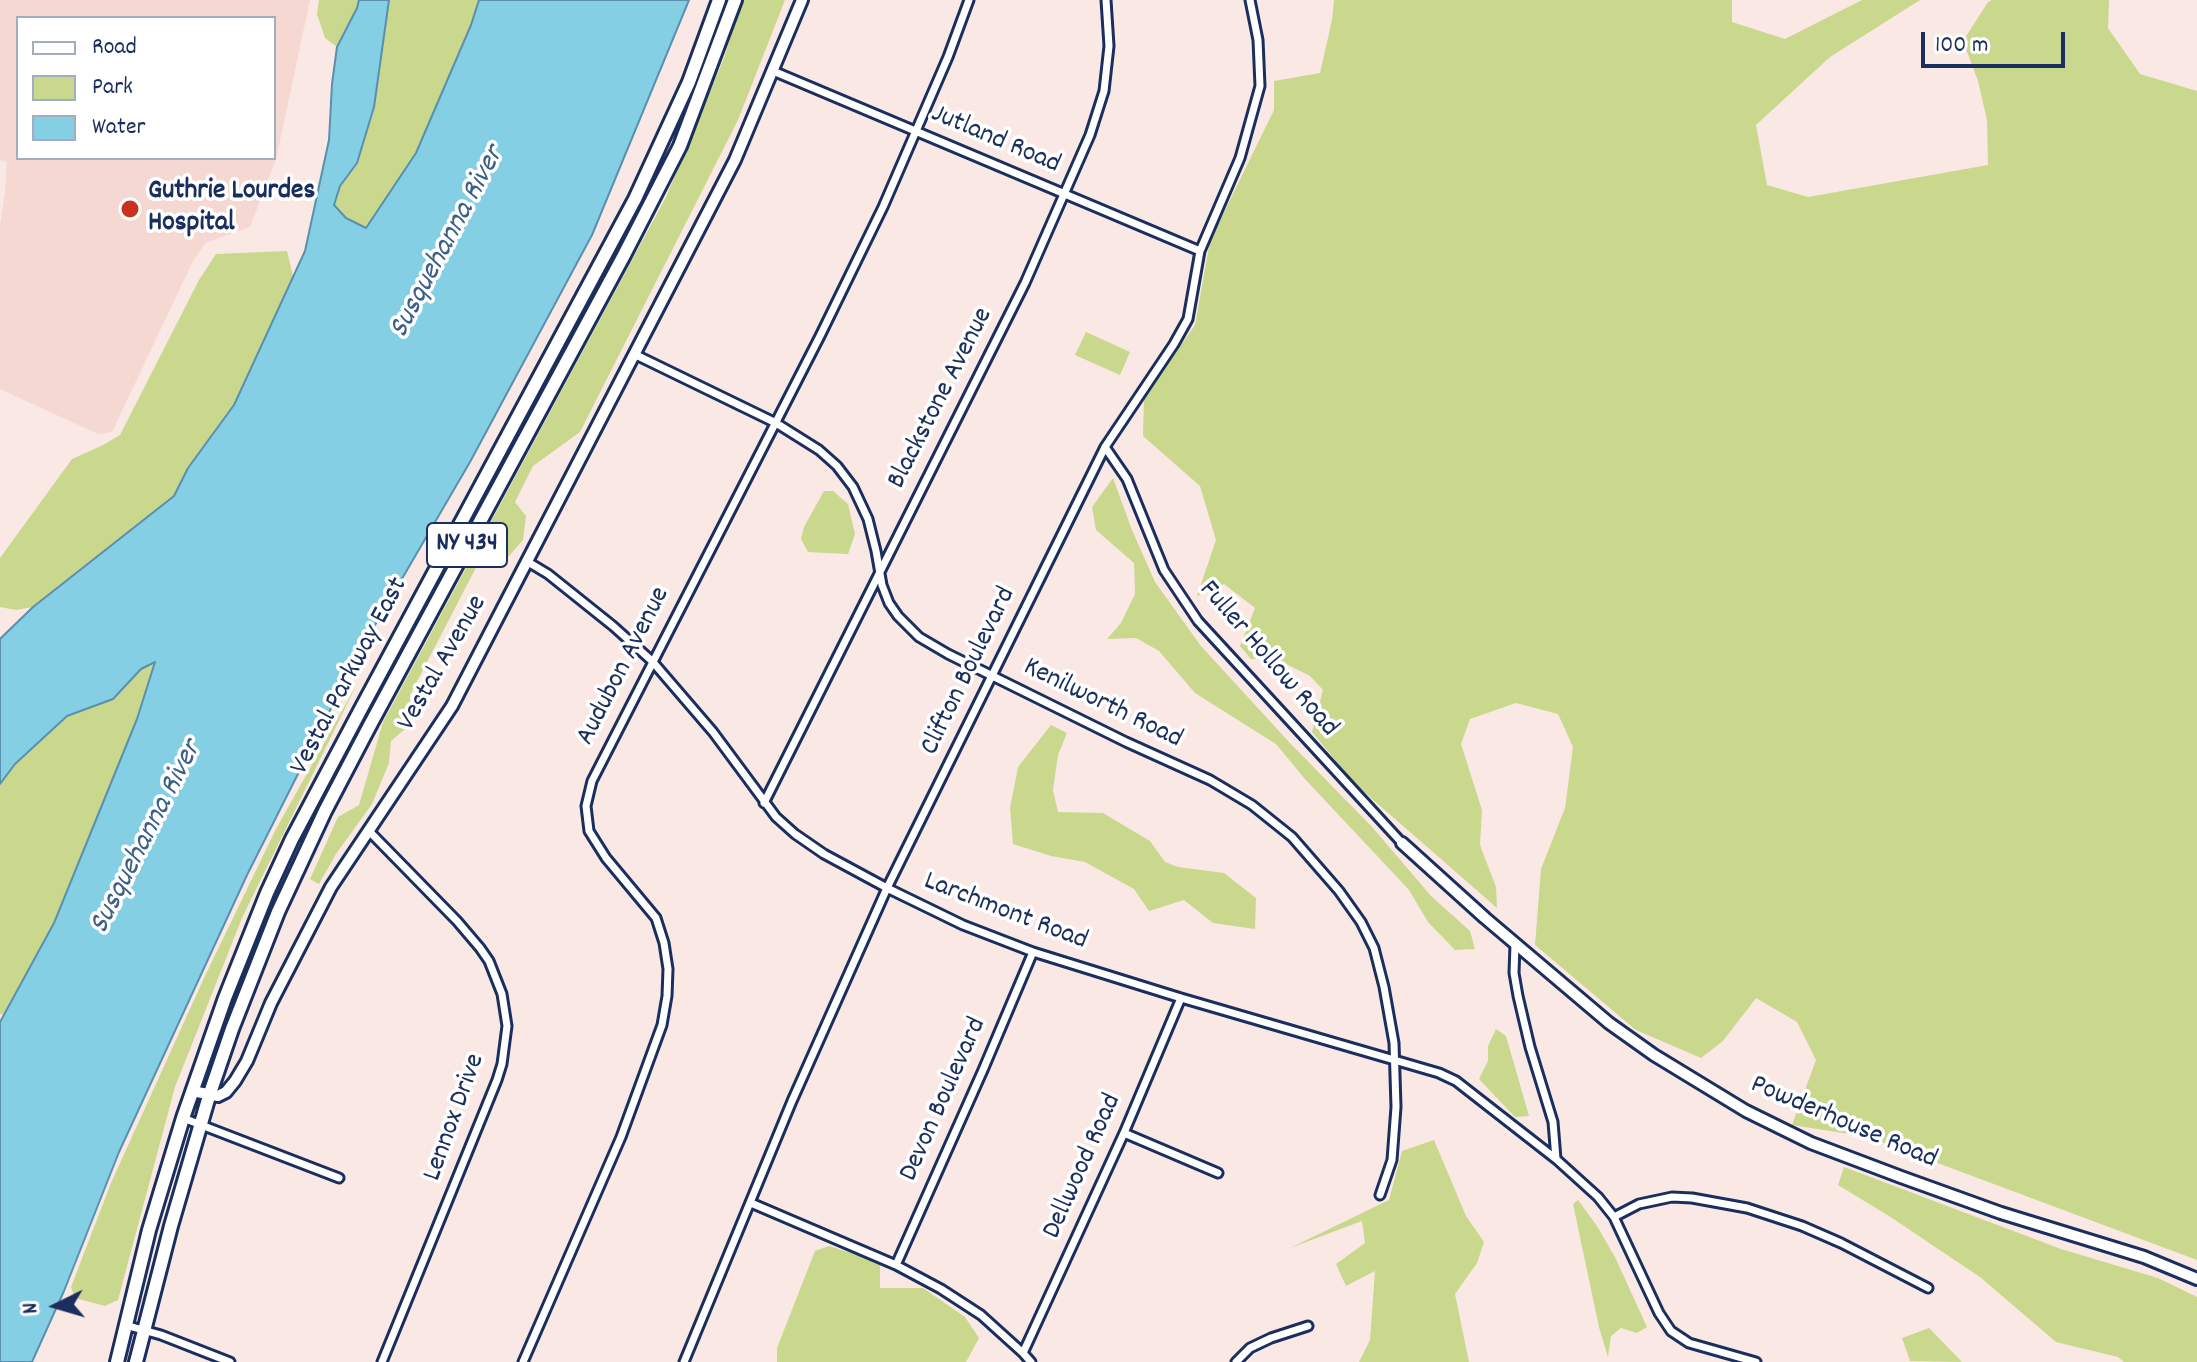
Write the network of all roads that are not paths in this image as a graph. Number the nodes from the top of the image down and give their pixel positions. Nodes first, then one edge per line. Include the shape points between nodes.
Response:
1 (719, 0) edge
2 (735, 0) edge
3 (802, 0) edge
4 (969, 0) edge
5 (1106, 0) edge
6 (1250, 0) edge
7 (773, 71) junction
8 (917, 131) junction
9 (1063, 194) junction
10 (1200, 251) junction
11 (636, 355) junction
12 (776, 423) junction
13 (1105, 447) junction
14 (528, 562) junction
15 (880, 572) junction
16 (652, 661) junction
17 (992, 676) junction
18 (764, 803) junction
19 (368, 830) junction
20 (1402, 843) joint
21 (887, 888) junction
22 (1515, 943) junction
23 (1033, 952) junction
24 (1181, 998) junction
25 (1395, 1060) junction
26 (192, 1091) junction
27 (209, 1096) junction
28 (183, 1118) junction
29 (200, 1124) junction
30 (1124, 1133) junction
31 (1556, 1159) junction
32 (1218, 1173) dead end
33 (339, 1178) dead end
34 (1380, 1195) dead end
35 (751, 1203) junction
36 (1614, 1217) junction
37 (896, 1265) junction
38 (2197, 1279) edge
39 (1928, 1288) dead end
40 (125, 1325) junction
41 (1308, 1326) dead end
42 (144, 1329) junction
43 (1023, 1353) junction
44 (117, 1362) edge
45 (136, 1362) edge
46 (230, 1362) edge
47 (382, 1362) edge
48 (523, 1362) edge
49 (684, 1362) edge
50 (1031, 1362) edge
51 (1236, 1362) edge
52 (1756, 1362) edge

1 - 26 main road, Vestal Parkway East / NY 434 via 689,82 635,199 292,839 244,946
2 - 27 main road, Vestal Parkway East / NY 434 via 673,160 312,838 253,973
3 - 7 street, Vestal Avenue
4 - 8 street, Audubon Avenue
5 - 9 street, Blackstone Avenue via 1109,46 1104,91
6 - 10 street, Clifton Boulevard via 1260,86 1240,158
7 - 8 street, Jutland Road
7 - 11 street, Vestal Avenue via 735,160
8 - 9 street, Jutland Road
8 - 12 street, Audubon Avenue
9 - 10 street, Jutland Road
9 - 15 street, Blackstone Avenue via 1025,283
10 - 13 street, Clifton Boulevard via 1188,319
11 - 12 street, Kenilworth Road
11 - 14 street, Vestal Avenue
12 - 15 street, Kenilworth Road via 819,450 844,474 868,519
12 - 16 street, Audubon Avenue
13 - 17 street, Clifton Boulevard
13 - 20 street, Fuller Hollow Road via 1127,479 1164,570 1198,621
14 - 16 street, Larchmont Road
14 - 19 street, Vestal Avenue via 452,706
15 - 17 street, Kenilworth Road via 889,603 909,629
15 - 18 street, Blackstone Avenue
16 - 18 street, Larchmont Road
16 - 48 street, Audubon Avenue via 592,781 586,817 595,842 660,928 668,969 662,1025 621,1137
17 - 21 street, Clifton Boulevard
17 - 25 street, Kenilworth Road via 1210,780 1292,837 1339,891 1374,948
18 - 21 street, Larchmont Road via 806,843
19 - 27 street, Vestal Avenue via 314,917 240,1074 222,1095
19 - 47 street, Lennox Drive via 480,948 502,994 507,1026 497,1080
20 - 22 street, Powderhouse Road
21 - 23 street, Larchmont Road
21 - 35 street, Clifton Boulevard
22 - 31 street via 1518,996 1553,1122
22 - 38 street, Powderhouse Road via 1636,1043 1761,1120 1951,1195
23 - 24 street, Larchmont Road
23 - 37 street, Devon Boulevard
24 - 25 street, Larchmont Road
24 - 30 street, Dellwood Road
25 - 31 street, Larchmont Road via 1456,1081
25 - 34 street, Kenilworth Road via 1394,1148
26 - 27 street
26 - 28 main road, Vestal Parkway East / NY 434
27 - 29 main road, Vestal Parkway East / NY 434
28 - 29 street
28 - 40 main road, Vestal Parkway East / NY 434
29 - 33 street
29 - 42 main road, Vestal Parkway East / NY 434
30 - 32 street
30 - 43 street, Dellwood Road
31 - 36 street, Larchmont Road
35 - 37 street
35 - 49 street, Clifton Boulevard
36 - 39 street via 1639,1204 1672,1197 1747,1208 1815,1231
36 - 52 street, Larchmont Road via 1671,1331 1689,1343
37 - 43 street via 981,1315
40 - 42 street
40 - 44 main road, Vestal Parkway East / NY 434
41 - 51 street via 1250,1348
42 - 45 main road, Vestal Parkway East / NY 434
42 - 46 street
43 - 50 street

